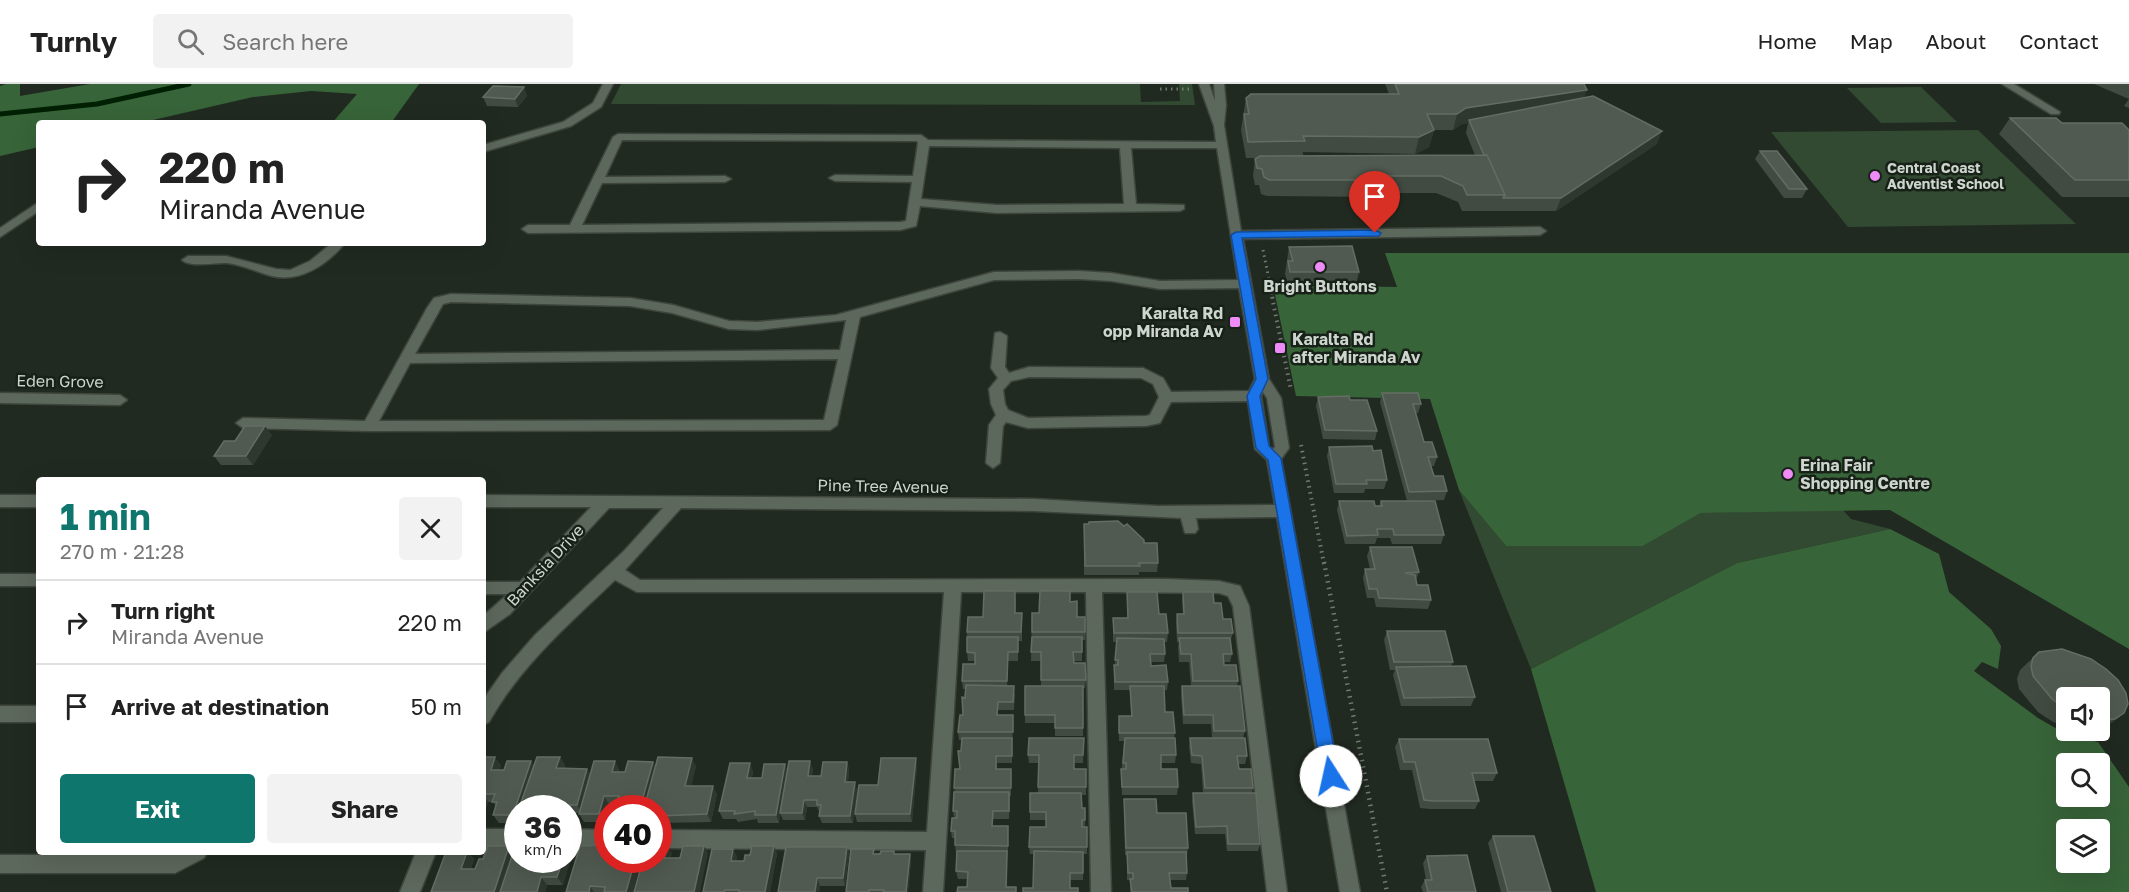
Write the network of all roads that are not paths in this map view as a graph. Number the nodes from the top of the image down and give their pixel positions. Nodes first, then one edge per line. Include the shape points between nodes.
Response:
1 (608, 84) edge
2 (1220, 84) edge
3 (2007, 84) edge
4 (1199, 87) edge
5 (2055, 112) dead end
6 (1219, 126) junction
7 (924, 143) junction
8 (1125, 145) junction
9 (1223, 145) junction
10 (486, 148) edge
11 (725, 178) dead end
12 (835, 178) dead end
13 (919, 179) junction
14 (598, 180) junction
15 (916, 202) junction
16 (1130, 207) junction
17 (1180, 207) dead end
18 (36, 208) edge
19 (1456, 218) dead end
20 (1286, 220) dead end
21 (528, 229) dead end
22 (574, 229) junction
23 (1540, 231) dead end
24 (1462, 232) junction
25 (0, 233) edge
26 (1236, 235) junction
27 (1289, 235) junction
28 (335, 246) edge
29 (188, 260) dead end
30 (1245, 284) junction
31 (854, 314) junction
32 (1000, 336) dead end
33 (845, 354) junction
34 (406, 359) junction
35 (1006, 378) junction
36 (1262, 379) junction
37 (1254, 396) junction
38 (1166, 397) junction
39 (0, 398) edge
40 (120, 400) dead end
41 (1004, 416) junction
42 (243, 423) dead end
43 (369, 426) junction
44 (1274, 458) junction
45 (993, 463) dead end
46 (0, 501) edge
47 (36, 501) edge
48 (486, 501) edge
49 (678, 501) junction
50 (605, 502) junction
51 (1283, 511) junction
52 (1188, 512) junction
53 (1190, 529) dead end
54 (614, 571) junction
55 (0, 580) edge
56 (36, 580) edge
57 (953, 584) junction
58 (1094, 585) junction
59 (486, 588) edge
60 (523, 588) junction
61 (486, 624) edge
62 (486, 713) edge
63 (0, 714) edge
64 (36, 714) edge
65 (486, 838) edge
66 (504, 838) edge
67 (672, 839) edge
68 (937, 841) junction
69 (192, 855) edge
70 (425, 855) edge
71 (0, 864) edge
72 (410, 892) edge
73 (933, 892) edge
74 (1101, 892) edge
75 (1277, 892) edge
76 (1350, 892) edge

1 - 10 street via 597,105 567,124
2 - 6 street
3 - 5 street
4 - 6 street
6 - 9 street
7 - 8 street
7 - 13 street
7 - 14 street via 921,138 618,137
8 - 9 street
8 - 16 street
9 - 26 street
11 - 14 street
12 - 13 street
13 - 15 street
14 - 22 street
15 - 16 street via 997,209
15 - 22 street via 912,223 900,226
16 - 17 street
18 - 25 street
19 - 24 street
20 - 27 street
21 - 22 street
23 - 24 street
24 - 27 street
26 - 27 street
26 - 30 street
28 - 29 street via 292,273 277,273 225,259
30 - 31 street via 1160,285 1079,275 994,276
30 - 36 street
31 - 33 street
31 - 34 street via 814,322 729,325 630,302 451,298 439,301
32 - 35 street via 998,368
33 - 34 street
33 - 43 street via 830,425
34 - 43 street
35 - 38 street via 1029,372 1143,373 1158,381
35 - 41 street via 996,389 996,401
36 - 37 street
36 - 44 street via 1274,398 1281,434 1282,448
37 - 38 street
37 - 44 street via 1263,448
38 - 41 street via 1161,413 1146,421 1028,423
39 - 40 street, Eden Grove
41 - 45 street via 996,425
42 - 43 street
44 - 51 street
46 - 47 street
48 - 50 street, Pine Tree Avenue
49 - 50 street, Pine Tree Avenue
49 - 52 street, Pine Tree Avenue via 1034,505
49 - 54 street
50 - 60 street, Banksia Drive
51 - 52 street, Pine Tree Avenue
51 - 76 street
52 - 53 street
54 - 57 street via 637,586
54 - 62 street via 517,667
55 - 56 street
57 - 58 street
57 - 68 street
58 - 74 street
58 - 75 street via 1219,587 1234,591 1241,606
59 - 60 street
60 - 61 street, Banksia Drive
63 - 64 street
65 - 66 street
67 - 68 street
68 - 73 street
69 - 71 street via 175,864
70 - 72 street

